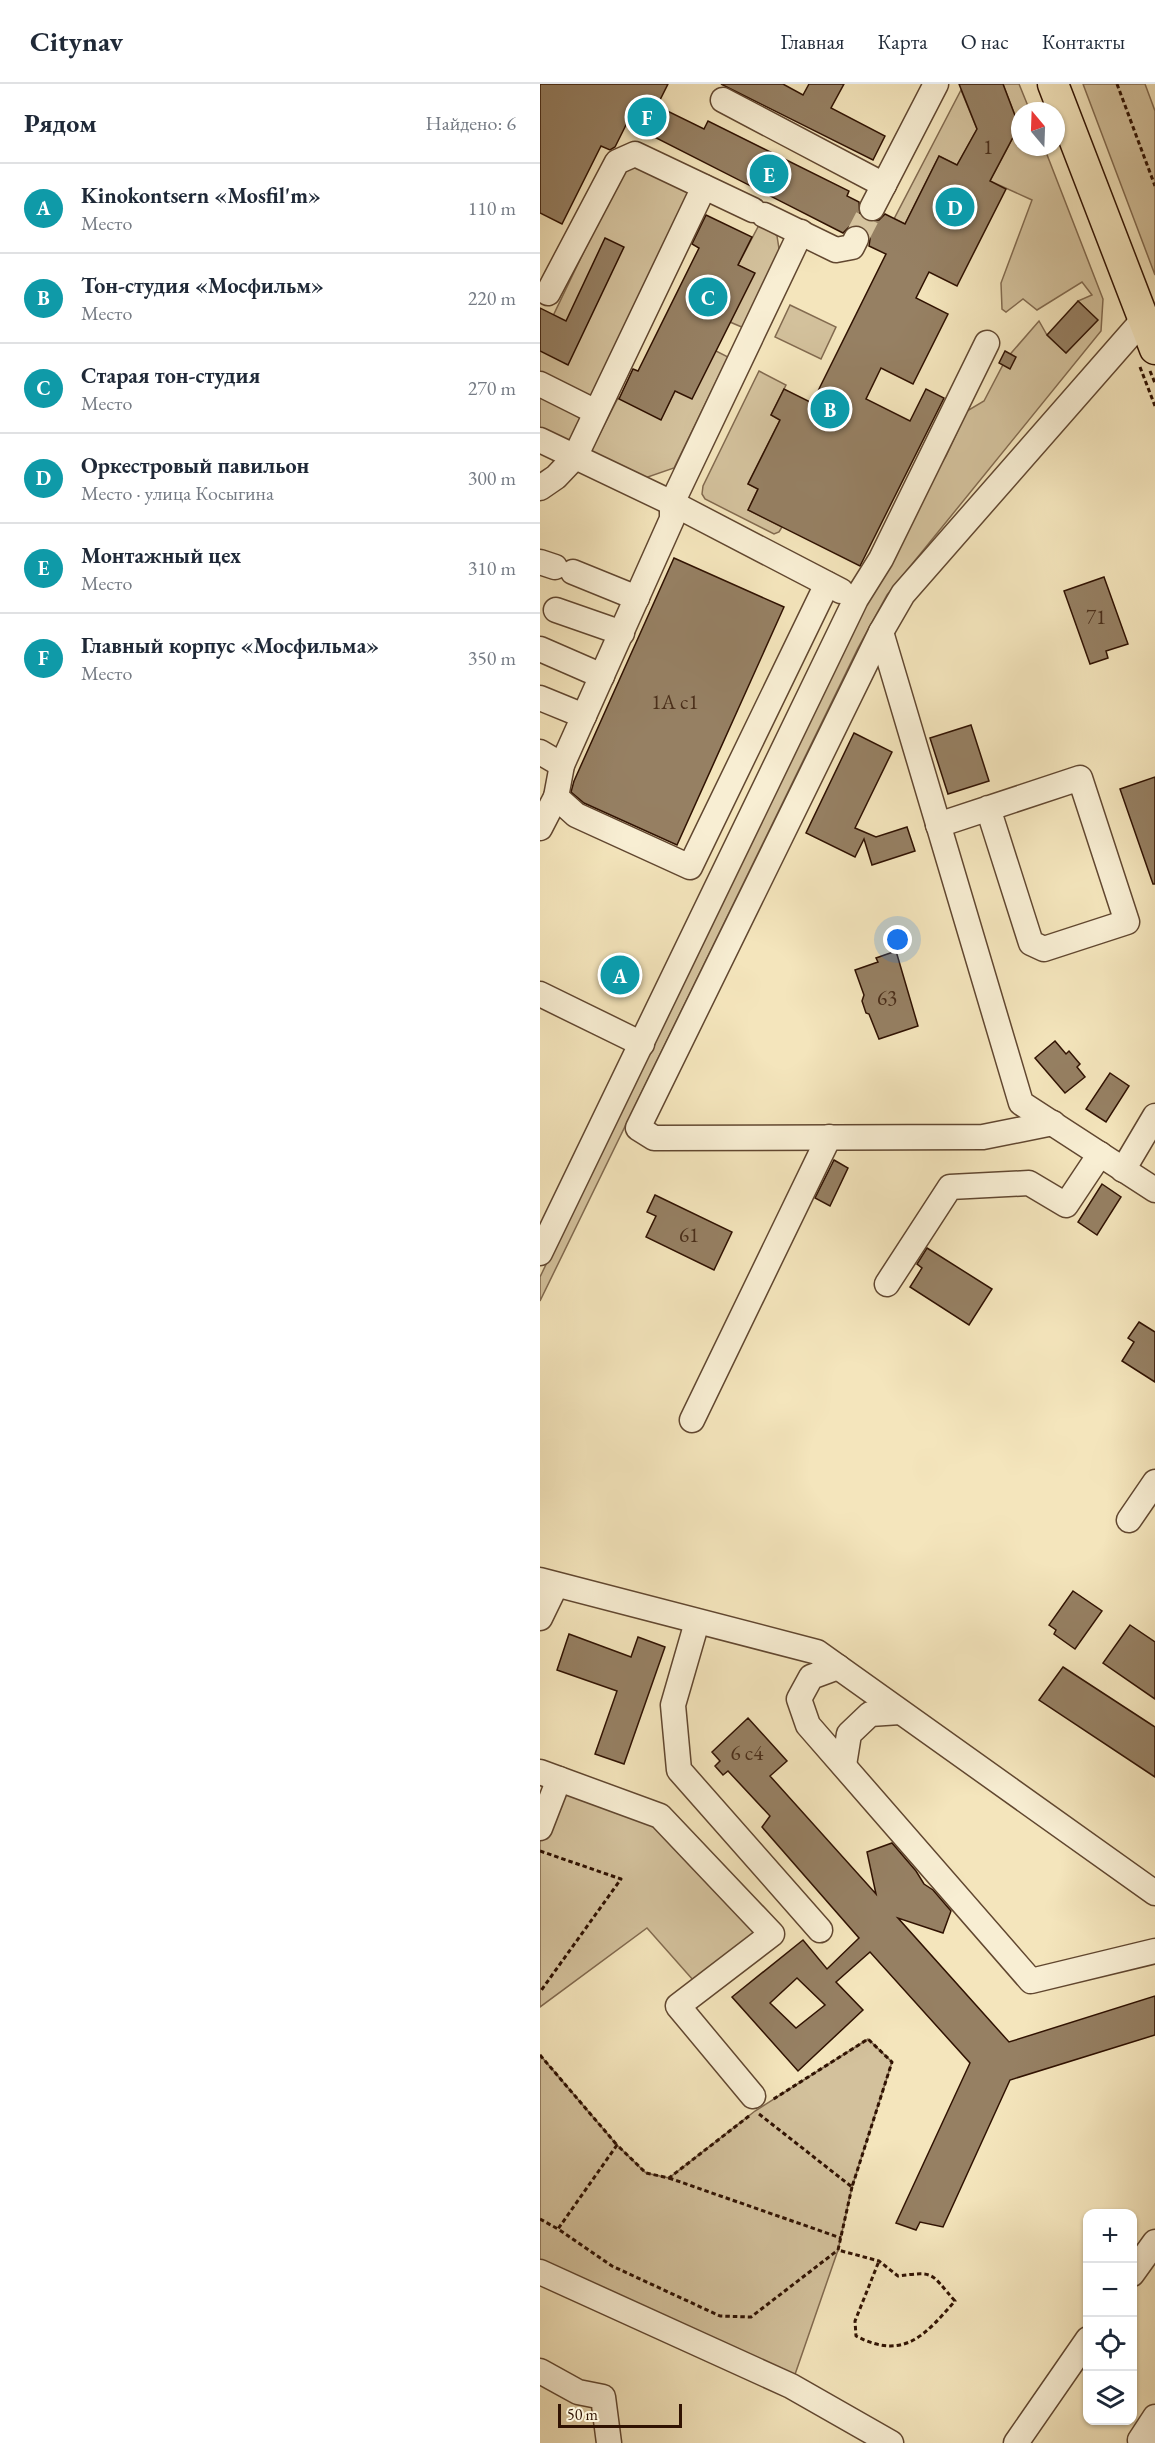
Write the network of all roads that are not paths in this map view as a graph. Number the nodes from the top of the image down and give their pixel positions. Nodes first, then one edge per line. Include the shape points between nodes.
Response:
1 (936, 84) edge
2 (1053, 84) edge
3 (723, 100) dead end
4 (884, 185) junction
5 (704, 187) junction
6 (872, 208) tunnel mouth
7 (801, 232) junction
8 (856, 239) tunnel mouth
9 (549, 293) dead end
10 (1143, 320) junction
11 (987, 343) dead end
12 (1155, 350) edge
13 (540, 384) edge
14 (596, 412) junction
15 (540, 440) edge
16 (575, 457) junction
17 (540, 488) edge
18 (672, 503) junction
19 (556, 567) edge
20 (827, 584) junction
21 (638, 598) junction
22 (856, 599) junction
23 (556, 610) dead end
24 (881, 632) junction
25 (622, 633) junction
26 (540, 649) edge
27 (602, 676) junction
28 (540, 698) edge
29 (584, 716) junction
30 (540, 752) edge
31 (562, 765) junction
32 (556, 797) junction
33 (988, 808) junction
34 (938, 825) junction
35 (540, 828) edge
36 (540, 994) edge
37 (642, 1044) junction
38 (1155, 1116) edge
39 (1053, 1123) junction
40 (829, 1137) junction
41 (1100, 1154) junction
42 (1124, 1170) junction
43 (1155, 1190) edge
44 (540, 1253) edge
45 (886, 1284) dead end
46 (692, 1420) dead end
47 (1155, 1482) edge
48 (1129, 1520) dead end
49 (548, 1583) edge
50 (540, 1618) edge
51 (697, 1622) junction
52 (838, 1667) junction
53 (900, 1712) junction
54 (844, 1765) junction
55 (549, 1775) edge
56 (540, 1828) edge
57 (1155, 1893) edge
58 (820, 1930) dead end
59 (1155, 1951) edge
60 (759, 2100) road end
61 (1155, 2242) edge
62 (1137, 2267) edge
63 (540, 2272) edge
64 (1083, 2346) edge
65 (540, 2371) edge
66 (1155, 2417) edge
67 (609, 2443) edge
68 (891, 2443) edge
69 (1016, 2443) edge
70 (1145, 2443) edge

1 - 4 street
2 - 10 main road
3 - 4 street
4 - 6 street
5 - 7 street
5 - 9 street via 635,154 617,162
5 - 14 street
7 - 8 street via 836,250 852,247
7 - 18 street
10 - 12 main road
10 - 24 street via 903,594
11 - 22 street via 881,559
13 - 14 street
14 - 16 street
15 - 16 street
16 - 17 street
16 - 18 street
18 - 20 street
18 - 21 street via 672,519
19 - 21 street
20 - 22 street
20 - 32 street via 690,867 576,815
21 - 25 street
22 - 37 street
23 - 25 street
24 - 34 street
24 - 40 street via 639,1128 654,1138
25 - 27 street
26 - 27 street
27 - 29 street
28 - 29 street
29 - 31 street
30 - 31 street
31 - 32 street
32 - 35 street
33 - 33 street via 1080,778 1126,922 1044,949 1031,943
33 - 34 street
34 - 39 street via 1021,1103
36 - 37 street
37 - 44 street
38 - 42 street
39 - 40 street via 984,1137
39 - 41 street
40 - 46 street
41 - 42 street
41 - 45 street via 1066,1205 1029,1183 950,1187
42 - 43 street
47 - 48 street
49 - 50 street
49 - 51 street
51 - 52 street via 817,1652
51 - 58 street via 673,1705 678,1770
52 - 53 street
52 - 54 street via 811,1677 799,1699 808,1725
53 - 54 street via 870,1714 849,1734
53 - 57 street
54 - 59 street via 1031,1981
55 - 56 street
55 - 60 street via 660,1816 772,1934 678,2006
61 - 62 street
63 - 68 street via 791,2386
64 - 69 street
65 - 67 street via 578,2392 603,2397
66 - 70 street via 1140,2440

